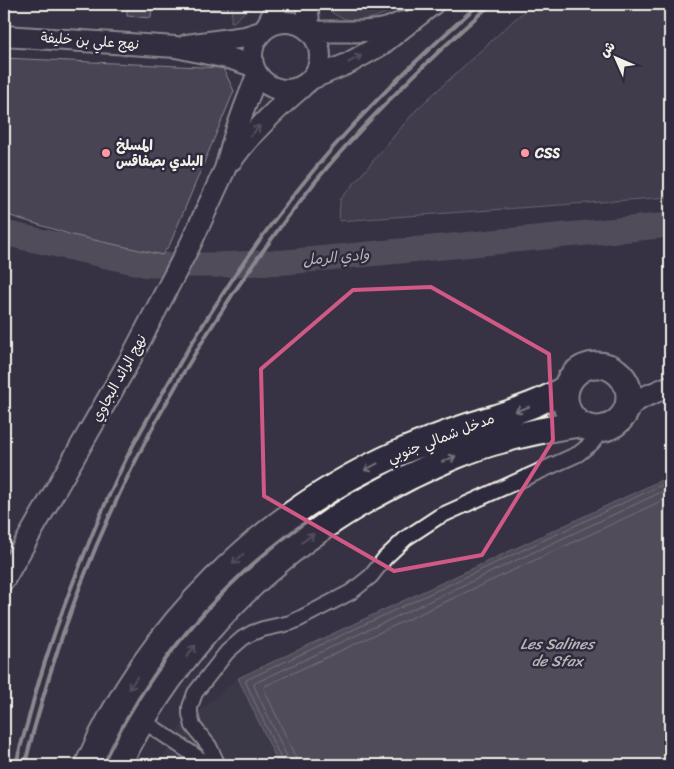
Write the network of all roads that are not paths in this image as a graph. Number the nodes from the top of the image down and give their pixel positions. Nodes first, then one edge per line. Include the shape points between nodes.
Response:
1 (278, 4) edge
2 (307, 4) edge
3 (433, 4) edge
4 (416, 16) junction
5 (263, 30) junction
6 (310, 32) junction
7 (4, 36) edge
8 (176, 47) junction
9 (255, 70) junction
10 (307, 83) junction
11 (225, 169) junction
12 (670, 386) edge
13 (566, 388) junction
14 (627, 407) junction
15 (592, 426) junction
16 (4, 580) edge
17 (142, 720) junction
18 (88, 765) edge
19 (118, 765) edge
20 (208, 765) edge
21 (218, 765) edge

1 - 5 street
2 - 6 street
3 - 4 street
4 - 6 street via 386,29
10 -> 4 street via 381,45
5 - 6 street via 273,24 293,22
5 - 8 street, نهج علي بن خليفة via 245,37
5 - 9 street via 252,48
6 - 10 street via 317,41 320,61 317,71
7 - 8 street, نهج علي بن خليفة
8 - 9 street, نهج علي بن خليفة via 232,59
9 - 10 street via 273,88 293,89
9 - 11 street, نهج الرائد البجاوي
11 -> 10 street, نهج الرائد البجاوي via 260,125
11 - 16 street, نهج الرائد البجاوي via 163,299
12 - 14 street
13 - 14 highway via 582,369 606,366 625,382 629,398
13 - 15 highway via 568,412 573,419
13 -> 18 highway, مدخل شمالي جنوبي via 530,406 434,438 379,462 319,496 270,532 202,593 163,640 123,698
14 - 15 highway via 611,426
17 -> 15 highway, مدخل شمالي جنوبي via 215,622 268,570 326,525 393,485 474,448 553,428
15 - 21 street via 592,443 578,454 438,517 395,547 371,576 351,592 290,623 252,632 234,644 195,693 190,707 193,726 209,746
17 - 19 highway, مدخل شمالي جنوبي
17 - 20 street

